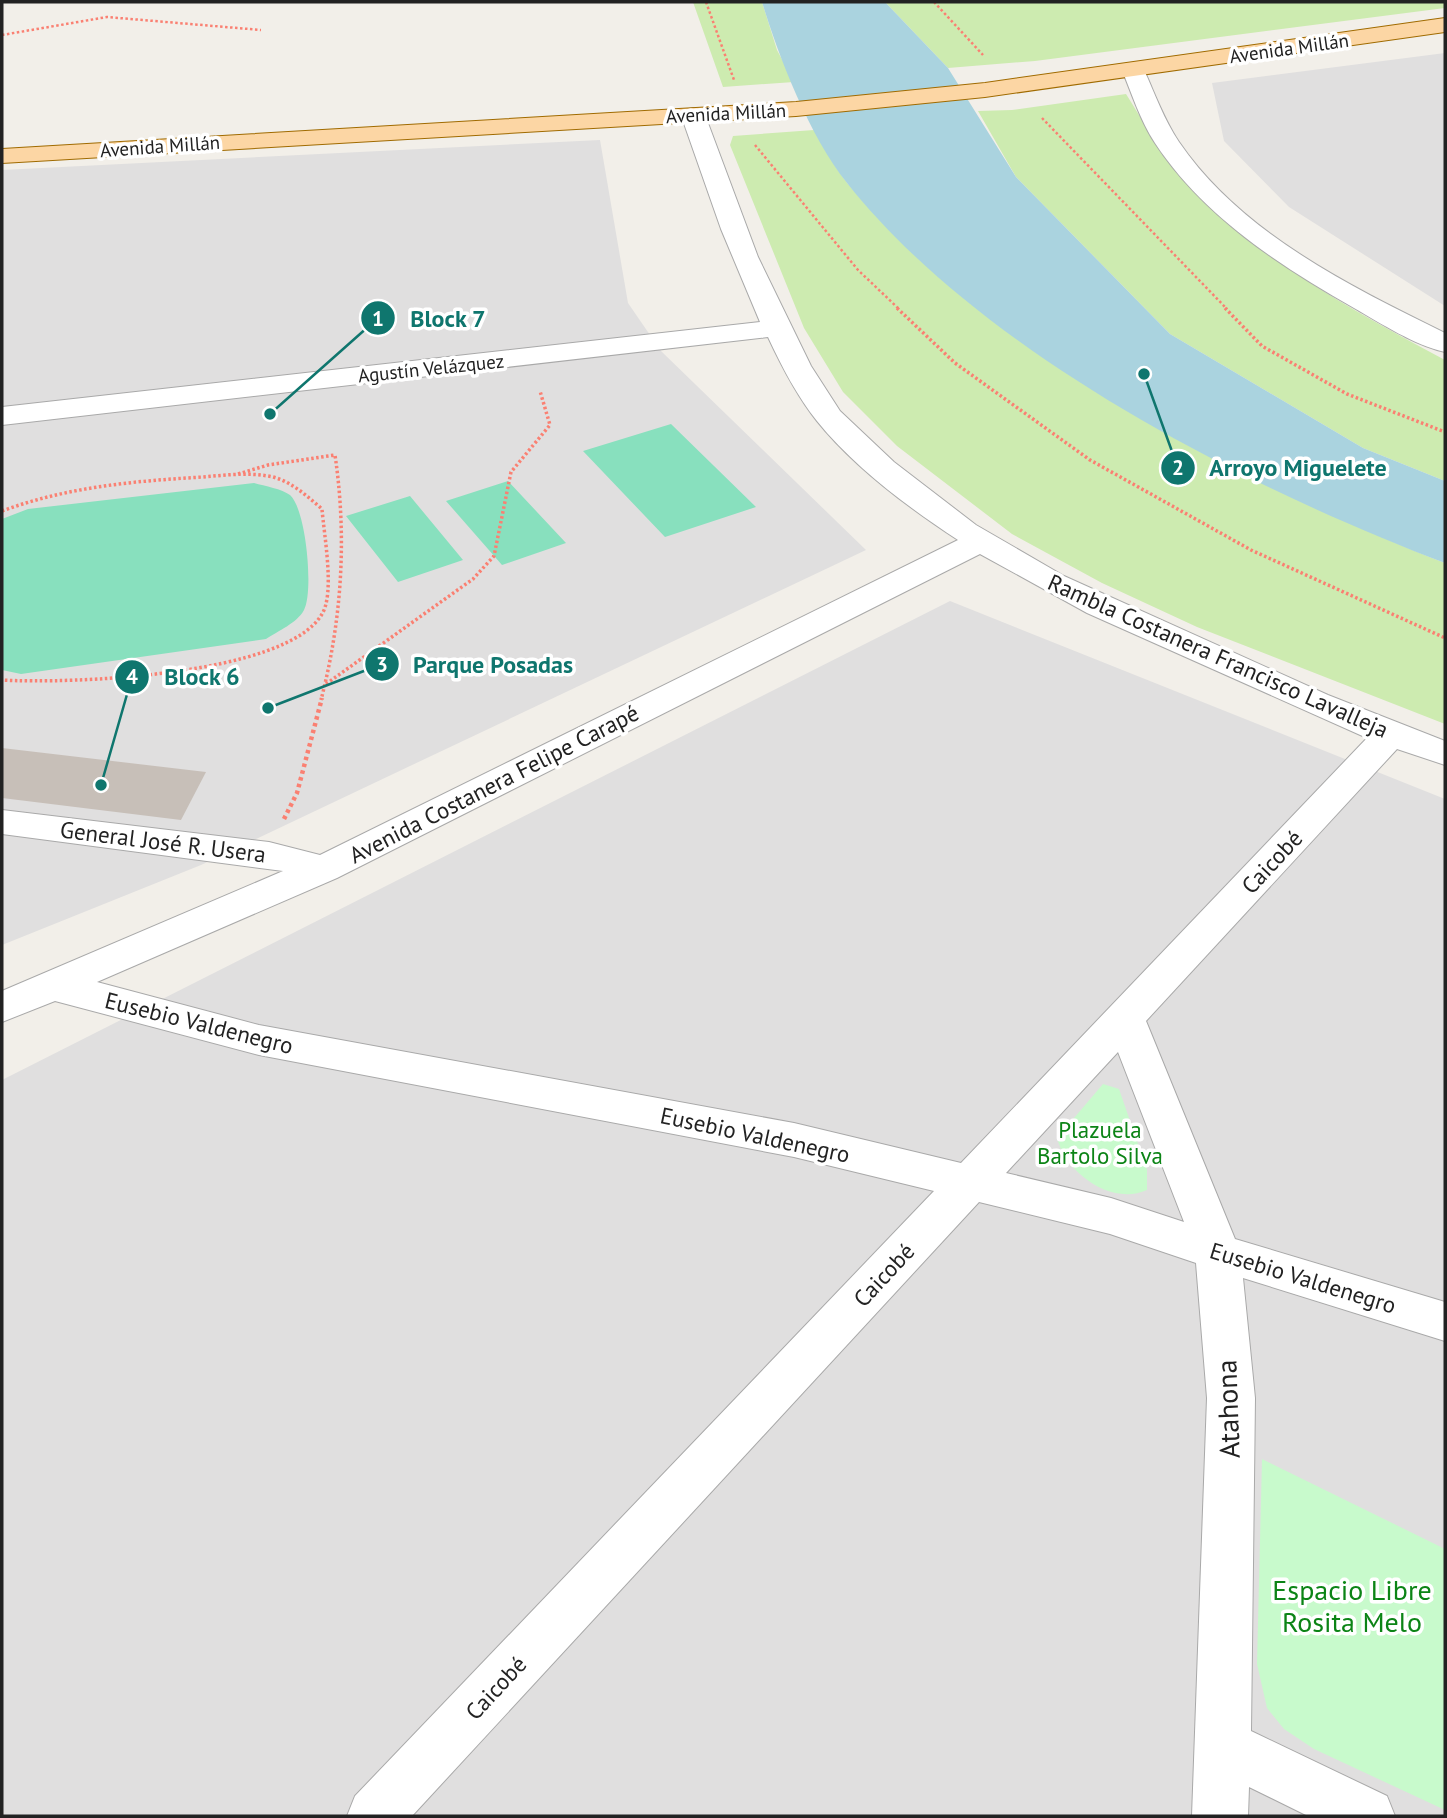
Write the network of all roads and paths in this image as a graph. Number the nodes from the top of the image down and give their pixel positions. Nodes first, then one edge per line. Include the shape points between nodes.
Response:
1 (706, 2) edge
2 (934, 2) edge
3 (1445, 25) edge
4 (261, 30) dead end
5 (2, 35) edge
6 (1132, 70) junction
7 (1013, 86) junction
8 (746, 112) junction
9 (693, 115) junction
10 (2, 156) edge
11 (777, 328) junction
12 (1445, 344) edge
13 (529, 357) junction
14 (2, 416) edge
15 (1445, 432) edge
16 (234, 475) junction
17 (2, 511) edge
18 (979, 542) junction
19 (1445, 638) edge
20 (2, 680) edge
21 (325, 685) junction
22 (1392, 733) junction
23 (1445, 753) edge
24 (2, 822) edge
25 (269, 855) junction
26 (324, 869) junction
27 (55, 986) junction
28 (2, 1007) edge
29 (1125, 1019) junction
30 (970, 1184) junction
31 (1218, 1252) junction
32 (1445, 1321) edge
33 (1224, 1746) junction
34 (375, 1816) edge
35 (1220, 1816) edge
36 (1367, 1816) edge

1 - 8 path
2 - 7 path
3 - 6 main road, Avenida Millán
4 - 5 path via 107,17
6 - 7 main road, Avenida Millán
6 - 12 street via 1173,152 1234,216 1330,283
7 - 8 main road, Avenida Millán
7 - 15 path via 1262,346 1347,394
8 - 9 main road, Avenida Millán
8 - 19 path via 756,146 858,270 956,363 1090,460 1251,550
9 - 10 main road, Avenida Millán
9 - 11 street, Rambla Costanera Francisco Lavalleja via 726,212
11 - 13 street, Agustín Velázquez
11 - 18 street, Rambla Costanera Francisco Lavalleja via 823,409 852,440 916,497
13 - 14 street, Agustín Velázquez
13 - 21 path via 550,425 511,472 494,556 473,579
16 - 17 path via 64,490
16 - 20 path via 273,477 300,489 322,509 328,598 322,615 303,635 236,662 58,683
16 - 21 path via 335,455 343,509 342,580
18 - 22 street, Rambla Costanera Francisco Lavalleja via 1101,609
18 - 26 street, Avenida Costanera Felipe Carapé
21 - 25 path via 297,793
22 - 23 street, Rambla Costanera Francisco Lavalleja
22 - 29 street, Caicobé
24 - 25 street, General José R. Usera
25 - 26 street, General José R. Usera
26 - 27 street, Avenida Costanera Felipe Carapé
27 - 28 street, Avenida Costanera Felipe Carapé
27 - 30 street, Eusebio Valdenegro via 259,1040 794,1140
29 - 30 street, Caicobé
29 - 31 street, Atahona
30 - 31 street, Eusebio Valdenegro via 1111,1216
30 - 34 street, Caicobé
31 - 32 street, Eusebio Valdenegro
31 - 33 street, Atahona via 1231,1398
33 - 35 street, Atahona
33 - 36 street

